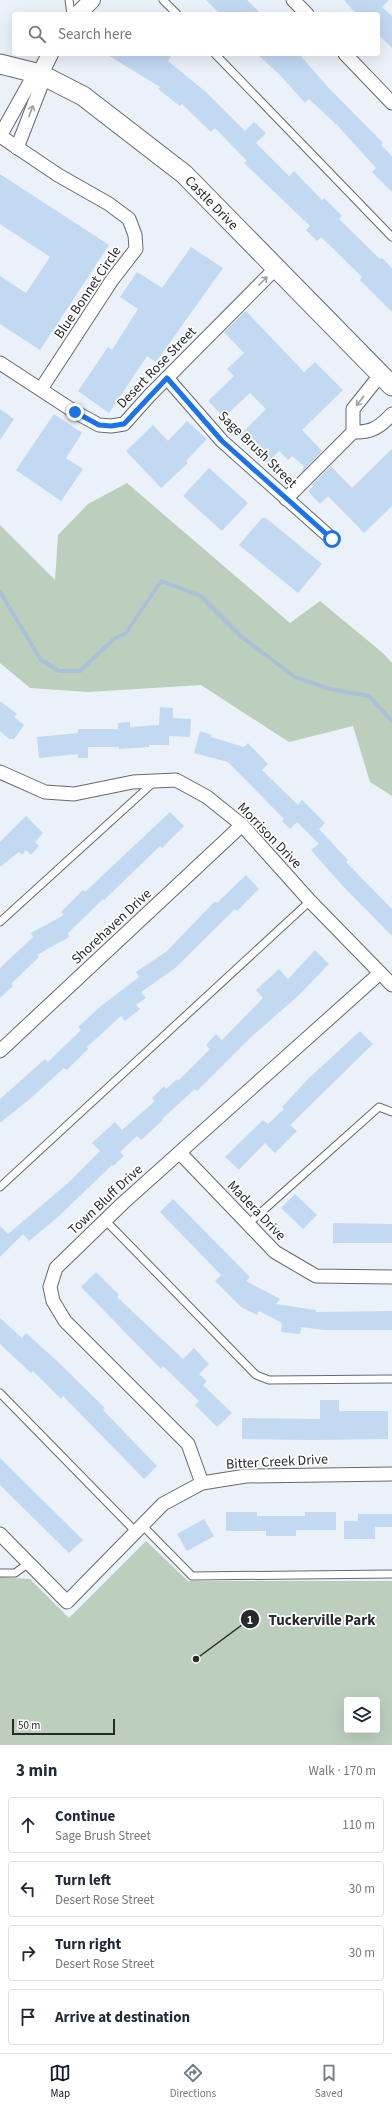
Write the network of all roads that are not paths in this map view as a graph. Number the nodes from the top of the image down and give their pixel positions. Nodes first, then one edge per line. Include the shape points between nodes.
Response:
1 (69, 0) edge
2 (92, 0) edge
3 (163, 0) edge
4 (293, 0) edge
5 (71, 12) edge
6 (80, 12) edge
7 (175, 12) edge
8 (305, 12) edge
9 (49, 56) edge
10 (217, 56) edge
11 (347, 56) edge
12 (0, 64) edge
13 (40, 74) junction
14 (392, 103) edge
15 (0, 136) edge
16 (18, 148) junction
17 (392, 237) edge
18 (276, 268) junction
19 (0, 363) edge
20 (167, 378) junction
21 (386, 380) edge
22 (42, 389) junction
23 (392, 414) edge
24 (353, 432) junction
25 (286, 499) junction
26 (332, 539) dead end
27 (1, 775) edge
28 (154, 781) junction
29 (242, 825) junction
30 (310, 901) junction
31 (0, 922) edge
32 (380, 973) junction
33 (392, 985) edge
34 (0, 1050) edge
35 (392, 1112) edge
36 (180, 1153) junction
37 (0, 1187) edge
38 (105, 1220) junction
39 (248, 1224) junction
40 (392, 1277) edge
41 (392, 1379) edge
42 (0, 1393) edge
43 (392, 1474) edge
44 (202, 1482) junction
45 (139, 1529) junction
46 (0, 1534) edge
47 (29, 1564) junction
48 (0, 1573) edge
49 (392, 1574) edge

1 - 5 lane
2 - 6 street
3 - 7 lane
4 - 8 street
9 - 13 street
10 - 17 lane
11 - 14 street
12 - 13 main road, Castle Drive
13 - 15 street, Blue Bonnet Circle via 30,82
16 -> 13 street via 40,86
13 - 18 main road, Castle Drive via 83,96 184,174
15 - 16 street, Blue Bonnet Circle
16 - 22 street, Blue Bonnet Circle via 119,211 129,219 136,235 136,249 112,280
20 -> 18 street, Desert Rose Street
18 - 21 main road, Castle Drive
19 - 22 street
20 - 22 street, Desert Rose Street via 124,424 111,426 99,425
20 - 25 street, Sage Brush Street via 222,441
21 -> 24 street via 353,409
23 - 24 street via 367,433
24 - 25 street
25 - 26 street, Sage Brush Street
27 - 28 street, Morrison Drive via 45,792 74,794 133,782
28 - 29 street, Morrison Drive via 176,780 207,797
28 - 31 lane
29 - 30 street, Morrison Drive
29 - 34 street, Shorehaven Drive
30 - 32 street, Morrison Drive
30 - 37 lane
32 - 33 street, Morrison Drive
32 - 36 street, Town Bluff Drive
35 - 39 lane via 379,1107
36 - 38 street, Town Bluff Drive
36 - 39 street, Madera Drive
38 - 41 lane via 256,1375 269,1380
38 - 44 street, Town Bluff Drive via 56,1268 50,1287 53,1302 65,1321 188,1444
39 - 40 street, Madera Drive via 274,1252 316,1276
42 - 45 lane
43 - 44 street, Bitter Creek Drive via 246,1476
44 - 45 street, Bitter Creek Drive via 163,1504
45 - 47 street, Bitter Creek Drive via 67,1602
45 - 49 lane via 192,1576
46 - 47 street
47 - 48 lane via 15,1573

